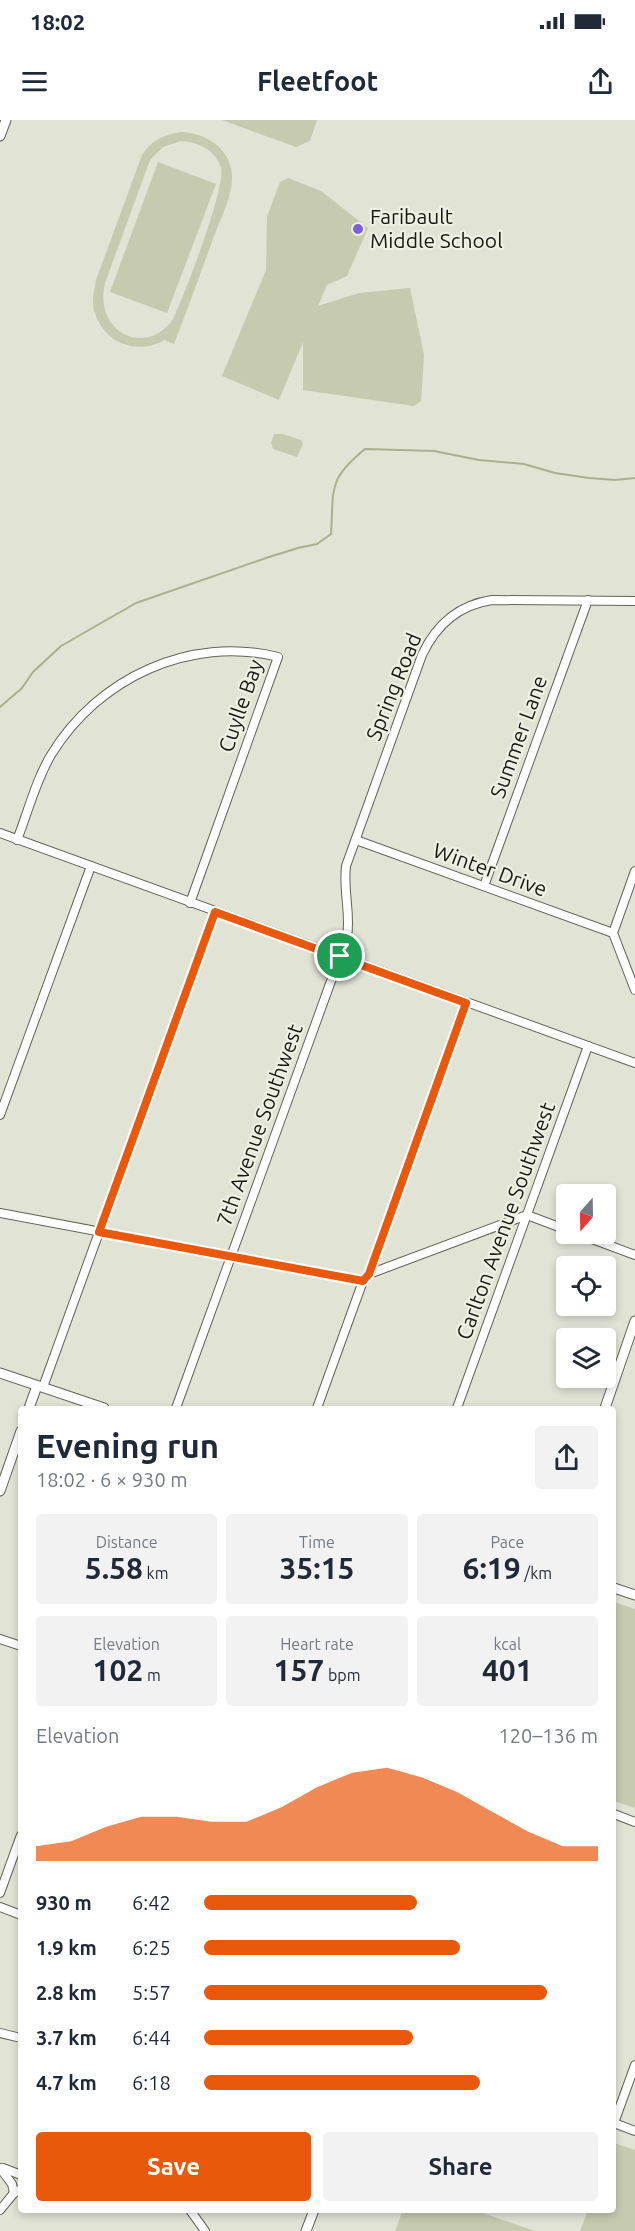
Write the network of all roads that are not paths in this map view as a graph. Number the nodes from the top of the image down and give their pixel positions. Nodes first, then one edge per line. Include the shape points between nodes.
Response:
1 (6, 120) edge
2 (0, 136) edge
3 (588, 600) junction
4 (635, 601) edge
5 (0, 833) edge
6 (17, 840) junction
7 (356, 840) junction
8 (91, 866) junction
9 (635, 871) edge
10 (484, 886) junction
11 (190, 903) junction
12 (215, 912) junction
13 (613, 933) junction
14 (340, 956) junction
15 (635, 990) edge
16 (466, 1003) junction
17 (588, 1046) junction
18 (635, 1063) edge
19 (0, 1115) edge
20 (0, 1213) edge
21 (527, 1215) junction
22 (556, 1226) edge
23 (99, 1232) junction
24 (606, 1244) edge
25 (635, 1255) edge
26 (231, 1256) junction
27 (366, 1277) junction
28 (635, 1321) edge
29 (0, 1372) edge
30 (40, 1386) junction
31 (30, 1406) edge
32 (98, 1406) edge
33 (177, 1406) edge
34 (317, 1406) edge
35 (458, 1406) edge
36 (606, 1406) edge
37 (18, 1440) edge
38 (0, 1491) edge
39 (616, 1589) edge
40 (635, 1595) edge
41 (0, 1639) edge
42 (18, 1646) edge
43 (616, 1815) edge
44 (635, 1822) edge
45 (18, 1843) edge
46 (0, 1893) edge
47 (0, 1908) edge
48 (18, 1914) edge
49 (0, 2033) edge
50 (18, 2037) edge
51 (635, 2065) edge
52 (616, 2117) edge
53 (616, 2124) edge
54 (635, 2131) edge
55 (0, 2168) edge
56 (18, 2174) edge
57 (17, 2191) edge
58 (0, 2210) edge
59 (192, 2213) edge
60 (313, 2213) edge
61 (205, 2231) edge
62 (306, 2231) edge

1 - 2 street
3 - 4 street, Spring Road
3 - 7 street, Spring Road via 480,602 460,610 439,627 422,655
3 - 10 street, Summer Lane
5 - 6 street
6 - 8 street
6 - 11 street, Cuylle Bay via 50,757 78,719 112,689 175,658 237,650 278,657
7 - 10 street, Winter Drive
7 - 14 street, Spring Road via 346,866 349,927
8 - 11 street
8 - 19 street
9 - 13 street
10 - 13 street, Winter Drive
11 - 12 street
12 - 14 street
12 - 23 street
13 - 15 street
14 - 16 street
14 - 26 street, 7th Avenue Southwest
16 - 17 street
16 - 27 street
17 - 18 street
17 - 21 street, Carlton Avenue Southwest
20 - 23 street
21 - 22 street
21 - 27 street
21 - 35 street, Carlton Avenue Southwest
23 - 26 street
23 - 30 street
24 - 25 street
26 - 27 street
26 - 33 street, 7th Avenue Southwest
27 - 34 street
28 - 36 street
29 - 30 street
30 - 31 street
30 - 32 street
37 - 38 street
39 - 40 street
41 - 42 street
43 - 44 street
45 - 46 street
47 - 48 street
49 - 50 street
51 - 52 street
53 - 54 street
55 - 56 street
55 - 57 street
57 - 58 street
59 - 61 street
60 - 62 street

